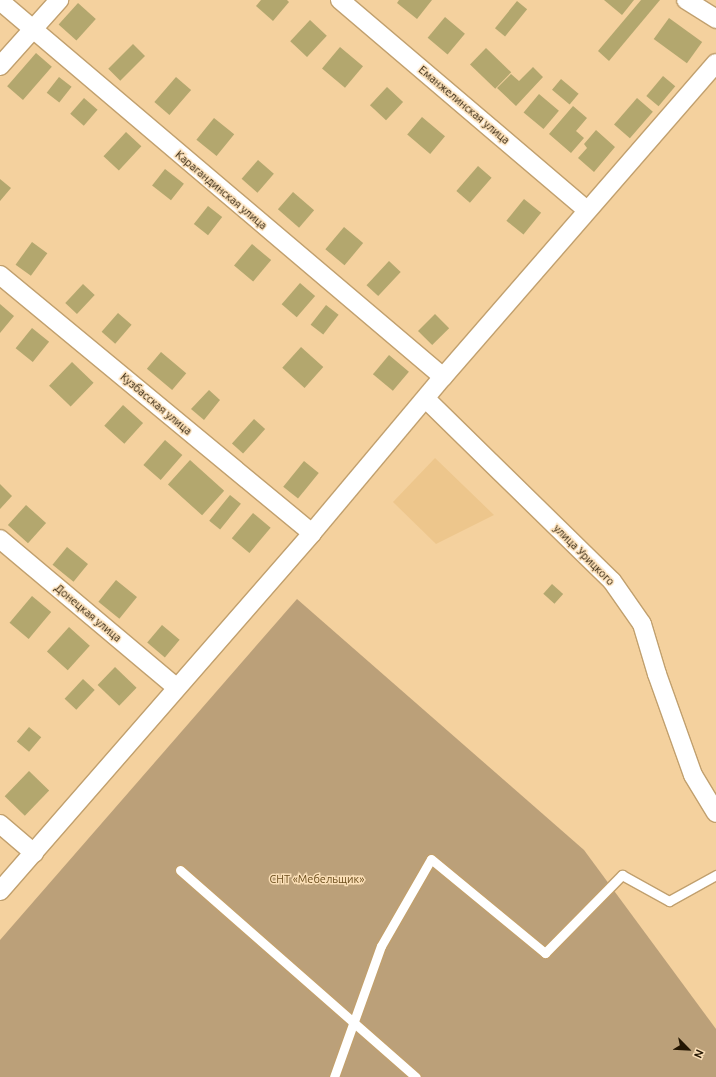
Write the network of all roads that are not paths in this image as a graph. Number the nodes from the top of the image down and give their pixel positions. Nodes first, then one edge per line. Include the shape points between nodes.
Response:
1 (59, 0) edge
2 (340, 0) edge
3 (686, 0) edge
4 (0, 2) edge
5 (716, 19) edge
6 (33, 30) junction
7 (716, 63) edge
8 (0, 66) edge
9 (587, 210) junction
10 (0, 274) edge
11 (443, 377) junction
12 (426, 400) junction
13 (312, 533) junction
14 (0, 539) edge
15 (176, 687) junction
16 (716, 813) edge
17 (0, 824) edge
18 (34, 853) junction
19 (180, 870) dead end
20 (716, 875) edge
21 (0, 891) edge
22 (353, 1022) junction
23 (334, 1077) edge
24 (416, 1077) edge

1 - 6 street
2 - 9 street, Еманжелинская улица
3 - 5 street
4 - 6 street, Карагандинская улица
6 - 8 street
6 - 11 street, Карагандинская улица
7 - 9 street
9 - 11 street
10 - 13 street, Кузбасская улица
11 - 12 street
12 - 13 street
12 - 16 street, улица Урицкого via 612,581 642,624 693,775
13 - 15 street
14 - 15 street, Донецкая улица
15 - 18 street
17 - 18 street
18 - 21 street
19 - 22 lane
20 - 22 lane via 669,901 622,875 545,953 431,859 381,946
22 - 23 lane
22 - 24 lane

